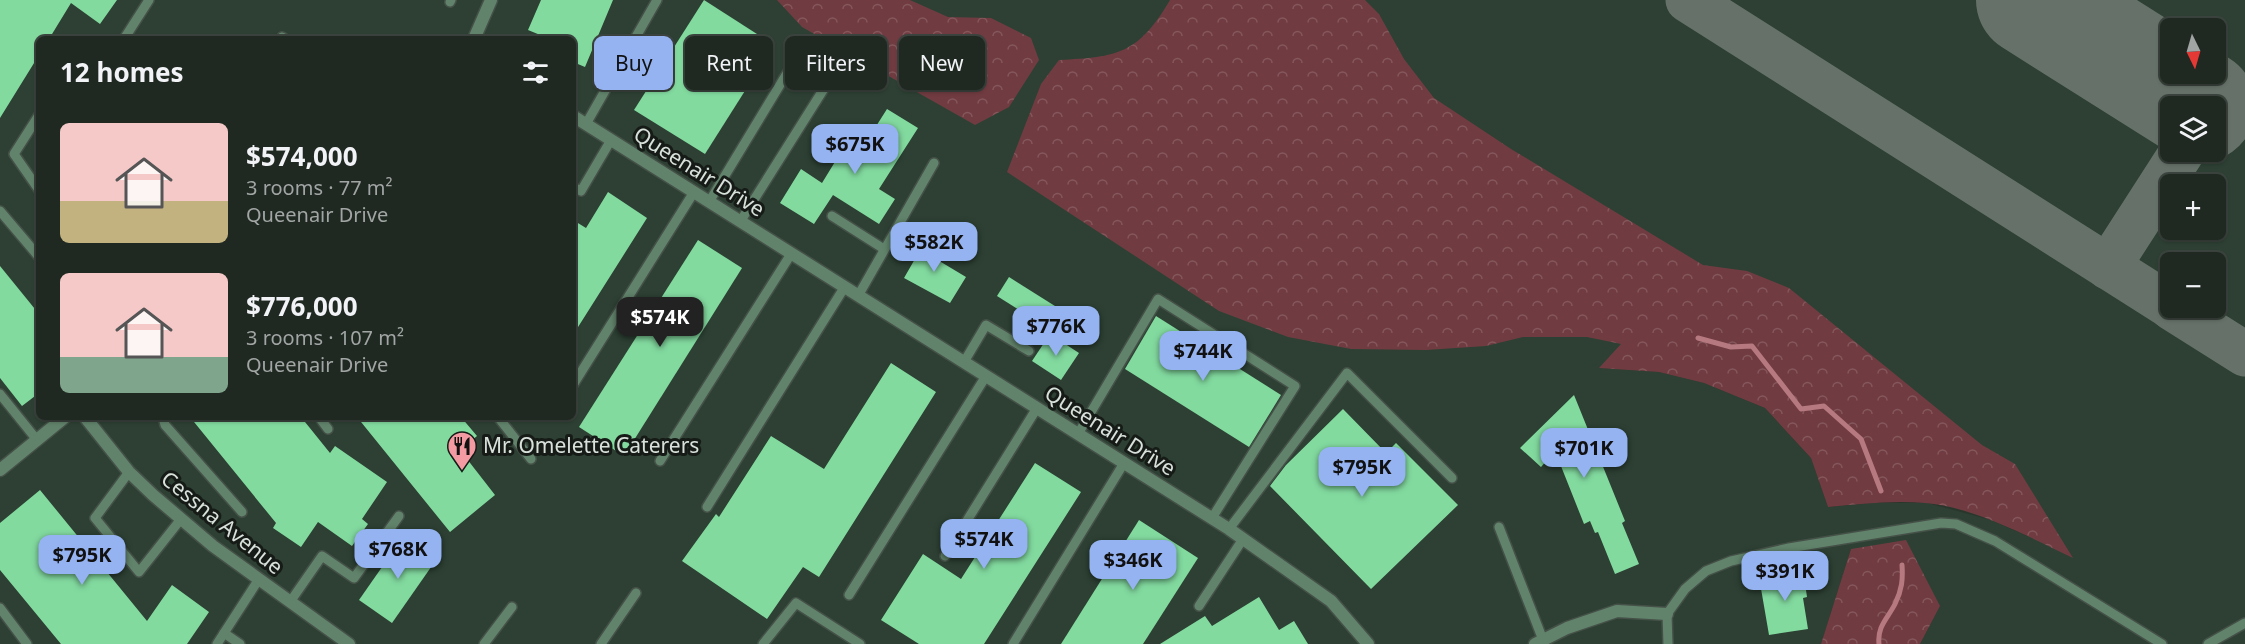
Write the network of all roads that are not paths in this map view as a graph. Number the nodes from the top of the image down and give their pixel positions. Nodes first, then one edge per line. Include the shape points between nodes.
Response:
1 (149, 0) edge
2 (490, 0) edge
3 (657, 0) edge
4 (126, 36) edge
5 (475, 36) edge
6 (576, 118) edge
7 (36, 120) edge
8 (586, 124) junction
9 (611, 140) junction
10 (934, 163) dead end
11 (36, 186) edge
12 (576, 188) edge
13 (694, 192) junction
14 (710, 202) junction
15 (0, 211) edge
16 (832, 216) dead end
17 (740, 222) junction
18 (885, 249) junction
19 (36, 253) edge
20 (791, 254) junction
21 (844, 288) junction
22 (858, 296) junction
23 (1029, 351) dead end
24 (964, 362) junction
25 (986, 376) junction
26 (576, 380) edge
27 (0, 394) edge
28 (1037, 408) junction
29 (61, 420) edge
30 (88, 420) edge
31 (164, 420) edge
32 (321, 420) edge
33 (500, 420) edge
34 (328, 429) dead end
35 (1077, 434) junction
36 (37, 440) junction
37 (531, 459) dead end
38 (660, 461) dead end
39 (1124, 463) junction
40 (0, 470) edge
41 (129, 472) junction
42 (1452, 478) dead end
43 (707, 507) dead end
44 (242, 512) dead end
45 (399, 516) dead end
46 (181, 519) junction
47 (1212, 519) junction
48 (1499, 527) dead end
49 (1229, 529) junction
50 (1244, 539) junction
51 (945, 556) dead end
52 (260, 579) junction
53 (636, 593) dead end
54 (849, 596) dead end
55 (290, 602) junction
56 (1199, 606) dead end
57 (512, 607) dead end
58 (0, 608) edge
59 (1667, 614) junction
60 (2245, 624) edge
61 (224, 633) junction
62 (1539, 642) edge
63 (27, 644) edge
64 (217, 644) edge
65 (240, 644) edge
66 (348, 644) edge
67 (484, 644) edge
68 (601, 644) edge
69 (763, 644) edge
70 (860, 644) edge
71 (1013, 644) edge
72 (1368, 644) edge
73 (1668, 644) edge
74 (2162, 644) edge
75 (2208, 644) edge

1 - 4 lane
2 - 5 street
3 - 8 lane
6 - 8 street, Queenair Drive
7 - 11 lane via 14,154
8 - 9 street, Queenair Drive
9 - 12 lane via 581,191
9 - 13 street, Queenair Drive
10 - 18 lane
13 - 14 street, Queenair Drive
13 - 26 lane
14 - 17 street, Queenair Drive
14 - 17 lane via 792,64 825,87
15 - 19 lane
16 - 18 lane
17 - 20 street, Queenair Drive
18 - 22 lane
20 - 21 street, Queenair Drive
20 - 38 lane
21 - 22 street, Queenair Drive
21 - 43 lane
22 - 24 street, Queenair Drive
23 - 24 lane via 986,325
24 - 25 street, Queenair Drive
25 - 28 street, Queenair Drive
25 - 54 lane
27 - 36 lane
28 - 35 street, Queenair Drive
28 - 51 lane
29 - 36 street
30 - 41 street, Cessna Avenue
31 - 44 lane
32 - 34 lane
33 - 37 lane
35 - 39 street, Queenair Drive
35 - 47 lane via 1158,299 1295,386
36 - 40 street
39 - 47 street, Queenair Drive
39 - 71 lane
41 - 46 street, Cessna Avenue
41 - 46 lane via 95,518 139,572
42 - 49 lane via 1347,373
45 - 55 lane via 354,578 322,556
46 - 52 street, Cessna Avenue
47 - 49 street, Queenair Drive
48 - 62 lane
49 - 50 street, Queenair Drive
50 - 56 lane
50 - 72 street, Queenair Drive via 1331,601
52 - 55 street, Cessna Avenue
52 - 61 lane
53 - 68 lane
55 - 66 street, Cessna Avenue
57 - 67 lane
58 - 63 lane
59 - 62 street via 1617,611
59 - 73 lane
59 - 74 lane via 1699,577 1731,561 1866,533 1956,524 1995,541
60 - 75 lane
61 - 64 lane
61 - 65 lane
69 - 70 lane via 796,603

